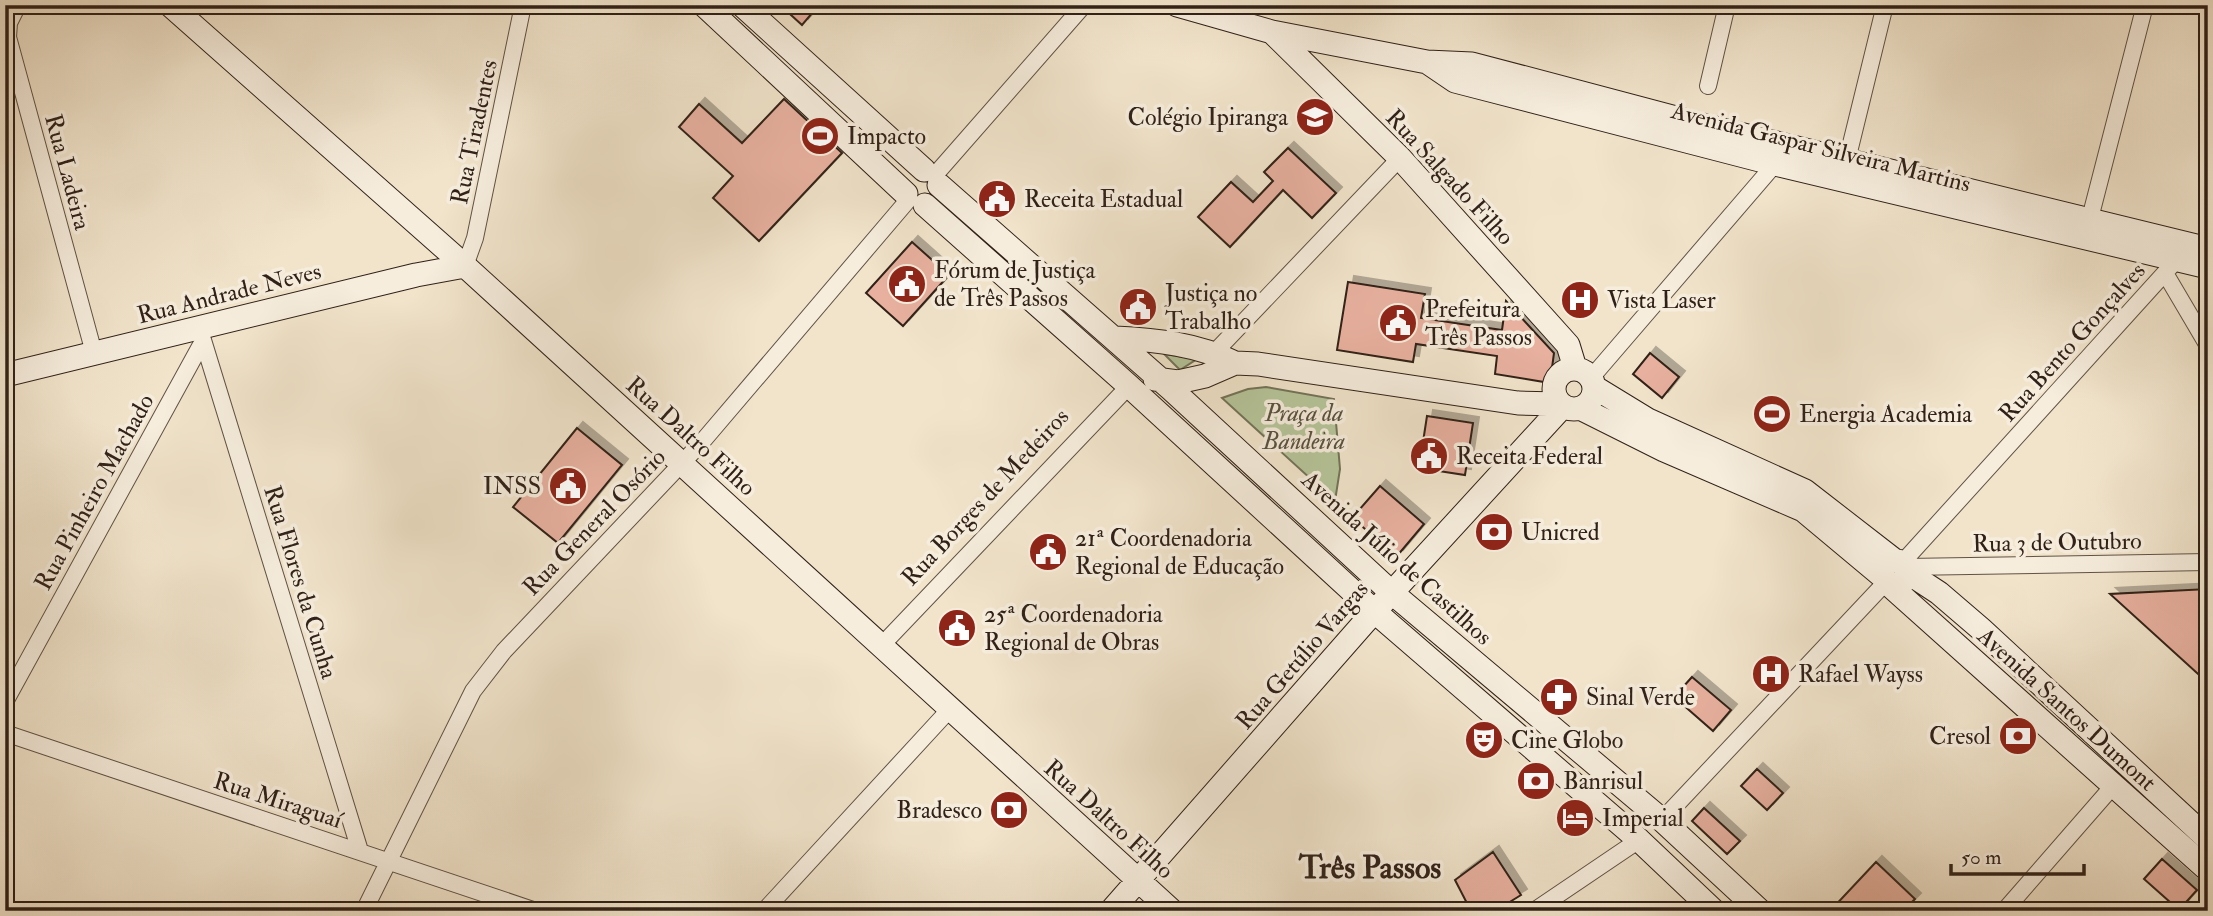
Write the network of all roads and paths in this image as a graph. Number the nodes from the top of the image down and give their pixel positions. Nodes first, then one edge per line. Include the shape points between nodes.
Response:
1 (18, 5) edge
2 (170, 5) edge
3 (523, 5) edge
4 (704, 5) edge
5 (742, 5) edge
6 (1084, 5) edge
7 (1177, 5) edge
8 (1727, 5) edge
9 (1885, 5) edge
10 (2145, 5) edge
11 (1272, 32) junction
12 (1427, 62) junction
13 (1708, 86) dead end
14 (834, 89) junction
15 (816, 110) junction
16 (1399, 158) junction
17 (1847, 160) junction
18 (1775, 164) junction
19 (933, 177) junction
20 (913, 199) junction
21 (2087, 228) junction
22 (2185, 256) edge
23 (465, 266) junction
24 (2208, 267) edge
25 (201, 334) junction
26 (1115, 338) junction
27 (2208, 346) edge
28 (94, 353) junction
29 (1214, 353) junction
30 (1235, 363) junction
31 (5, 375) edge
32 (1586, 378) junction
33 (1160, 379) junction
34 (1129, 386) junction
35 (1568, 406) junction
36 (682, 463) junction
37 (2208, 562) edge
38 (1896, 572) junction
39 (1391, 592) junction
40 (1374, 611) junction
41 (881, 646) junction
42 (5, 702) edge
43 (950, 709) junction
44 (5, 733) edge
45 (2113, 786) junction
46 (1662, 820) junction
47 (2208, 839) edge
48 (1639, 840) junction
49 (360, 851) junction
50 (387, 860) junction
51 (2208, 870) edge
52 (1139, 882) junction
53 (1701, 906) edge
54 (364, 911) edge
55 (536, 911) edge
56 (764, 911) edge
57 (1111, 911) edge
58 (1172, 911) edge
59 (1534, 911) edge
60 (1760, 911) edge
61 (2004, 911) edge

1 - 28 street, Rua Ladeira via 8,37
2 - 23 street, Rua Daltro Filho
3 - 23 street, Rua Tiradentes via 475,238
4 - 15 street
5 - 14 street, Avenida Júlio de Castilhos
6 - 19 street
7 - 11 street, Avenida Gaspar Silveira Martins
8 - 13 street
9 - 17 street
10 - 21 street
11 - 12 street, Avenida Gaspar Silveira Martins
11 - 16 street, Rua Salgado Filho
12 - 17 street, Avenida Gaspar Silveira Martins via 1472,64
12 - 18 street, Avenida Gaspar Silveira Martins via 1455,81
14 - 15 street
14 - 19 street, Avenida Júlio de Castilhos
15 - 20 street
16 - 29 street
16 - 32 street, Rua Salgado Filho via 1568,345
17 - 21 street, Avenida Gaspar Silveira Martins
18 - 21 street, Avenida Gaspar Silveira Martins
18 - 32 street
19 - 20 street via 935,199
19 - 20 street via 916,170 907,177
19 - 26 street, Avenida Júlio de Castilhos
20 - 34 street
20 - 36 street, Rua General Osório
21 - 22 street, Avenida Gaspar Silveira Martins
22 - 24 street, Avenida Gaspar Silveira Martins
22 - 27 street
22 - 38 street, Rua Bento Gonçalves
23 - 25 street, Rua Andrade Neves
23 - 36 street, Rua Daltro Filho
25 - 28 street, Rua Andrade Neves
25 - 42 street, Rua Pinheiro Machado
25 - 49 street, Rua Flores da Cunha
26 - 29 street via 1159,340
26 - 33 street, Avenida Júlio de Castilhos
28 - 31 street, Rua Andrade Neves
29 - 30 street
30 - 33 street, Avenida Santos Dumont via 1178,382
30 - 35 street, Avenida Santos Dumont
32 - 35 street via 1589,402
32 - 35 street via 1563,372 1555,381 1554,393
32 - 38 street, Avenida Santos Dumont via 1648,420 1805,491
33 - 34 street, Avenida Santos Dumont via 1142,379
33 - 39 street, Avenida Júlio de Castilhos
34 - 40 street
34 - 41 street, Rua Borges de Medeiros
35 - 38 street, Avenida Santos Dumont via 1803,510
35 - 39 street, Rua Getúlio Vargas
36 - 41 street, Rua Daltro Filho
36 - 50 street, Rua General Osório via 481,681
37 - 38 street, Rua 3 de Outubro
38 - 45 street, Avenida Santos Dumont
38 - 46 street, Rua Bento Gonçalves
38 - 47 street, Avenida Santos Dumont via 1939,593
39 - 40 street, Rua Getúlio Vargas
39 - 46 street, Avenida Júlio de Castilhos
40 - 48 street
40 - 52 street, Rua Getúlio Vargas
41 - 43 street, Rua Daltro Filho
43 - 52 street, Rua Daltro Filho
43 - 56 street
44 - 49 street, Rua Miraguaí
45 - 51 street, Avenida Santos Dumont
45 - 61 street
46 - 48 street
46 - 60 street, Avenida Júlio de Castilhos
48 - 53 street
48 - 59 street
49 - 50 street, Rua Miraguaí
50 - 54 street, Rua General Osório
50 - 55 street, Rua Miraguaí
52 - 57 street, Rua Getúlio Vargas
52 - 58 street, Rua Daltro Filho

